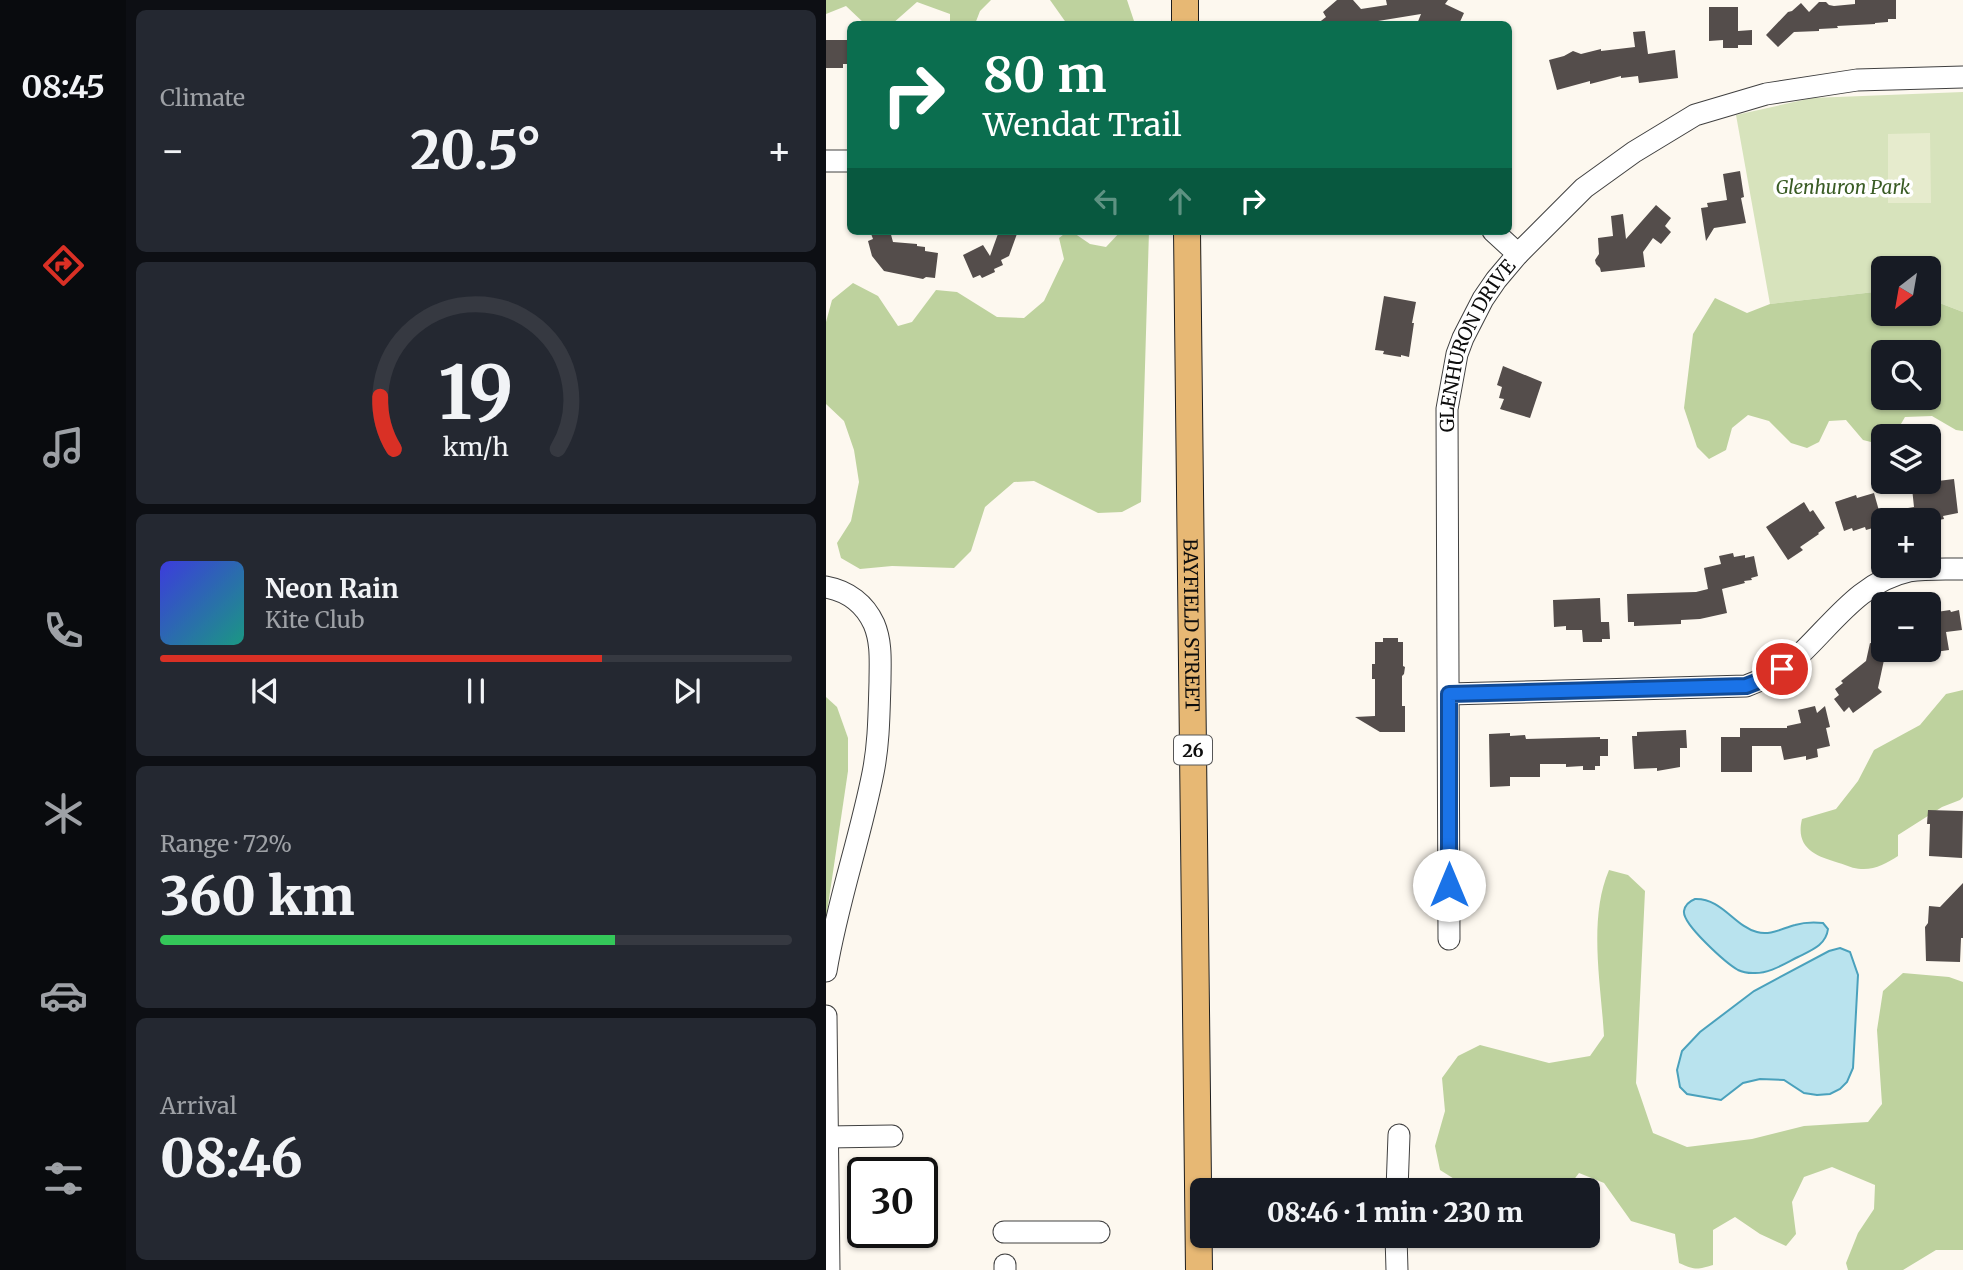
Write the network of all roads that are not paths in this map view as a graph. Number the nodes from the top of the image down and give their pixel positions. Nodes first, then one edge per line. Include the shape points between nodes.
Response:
1 (1185, 0) edge
2 (1185, 21) edge
3 (1963, 77) edge
4 (826, 161) edge
5 (847, 161) edge
6 (1187, 235) edge
7 (1497, 235) edge
8 (1518, 254) junction
9 (1963, 569) edge
10 (826, 587) edge
11 (1449, 694) junction
12 (1449, 939) dead end
13 (826, 971) edge
14 (826, 1016) edge
15 (1399, 1135) dead end
16 (891, 1136) dead end
17 (827, 1137) edge
18 (1397, 1178) edge
19 (1004, 1232) dead end
20 (1099, 1232) dead end
21 (1396, 1248) edge
22 (829, 1270) edge
23 (1199, 1270) edge
24 (1397, 1270) edge

1 - 2 main road
3 - 8 street, GLENHURON DRIVE via 1857,80 1766,94 1695,115 1584,188
4 - 5 street
6 - 23 main road, BAYFIELD STREET / 26
7 - 8 street
8 - 11 street, GLENHURON DRIVE via 1472,318 1449,388
9 - 11 street via 1910,571 1882,581 1852,602 1795,659 1746,686
10 - 13 street via 846,593 864,607 880,648 879,733 873,772
11 - 12 street, GLENHURON DRIVE
14 - 17 street
15 - 18 street
16 - 17 street
17 - 22 street
19 - 20 street
21 - 24 street

